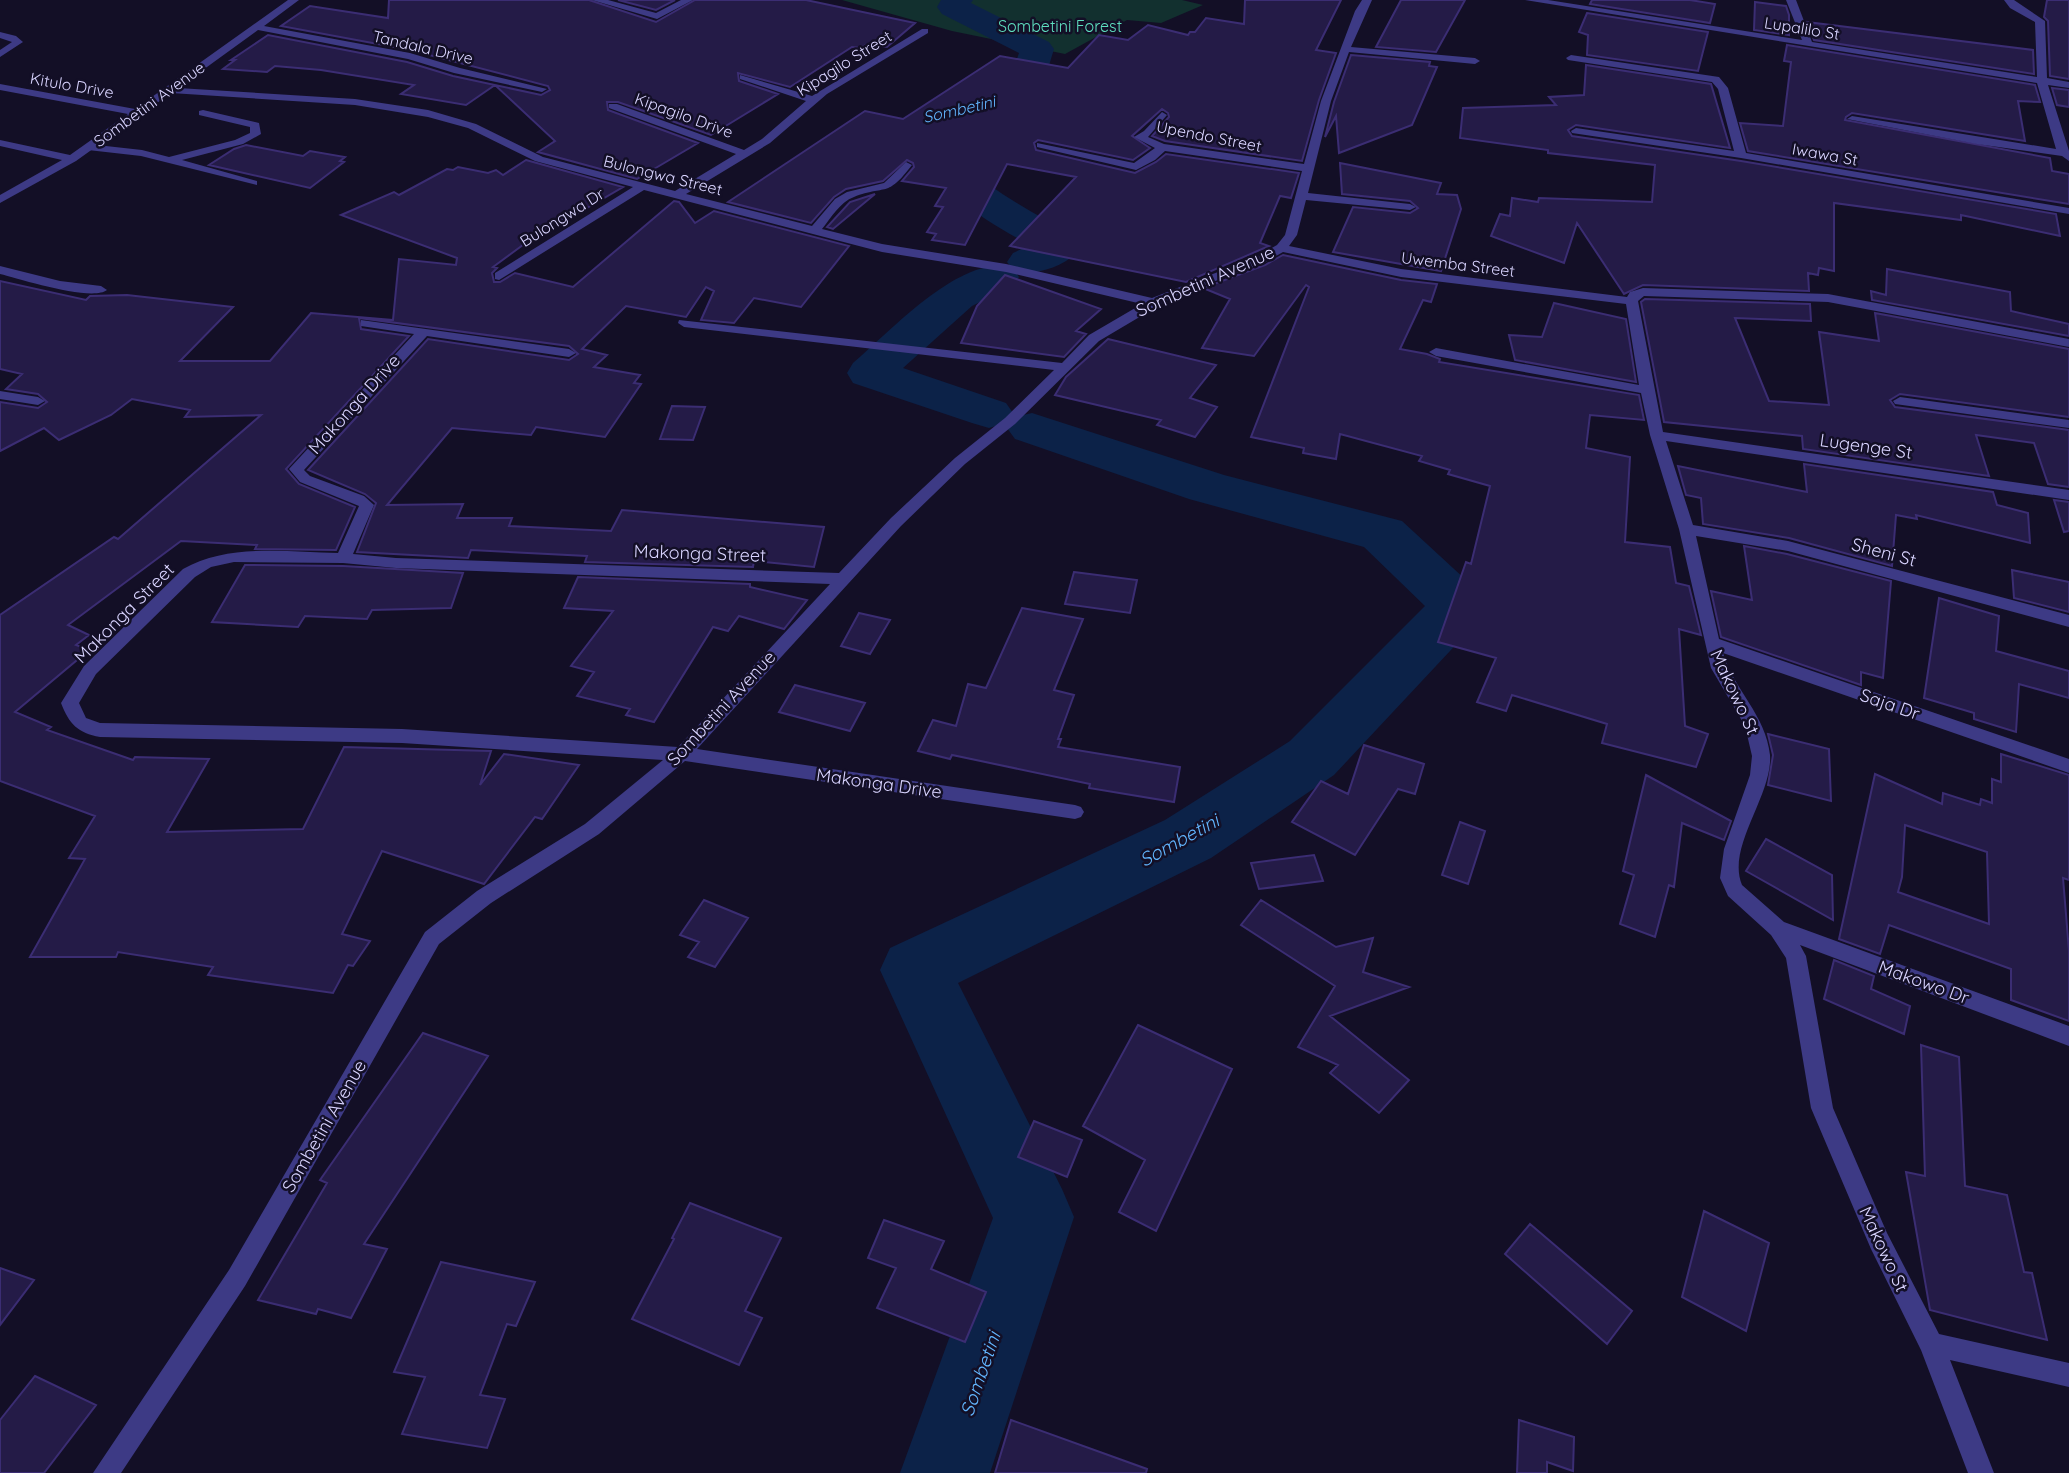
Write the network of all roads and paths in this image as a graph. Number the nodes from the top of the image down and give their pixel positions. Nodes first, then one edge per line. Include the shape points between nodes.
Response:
1 (294, 0) edge
2 (597, 0) edge
3 (688, 0) edge
4 (1367, 0) edge
5 (1530, 0) edge
6 (1791, 0) edge
7 (2009, 0) edge
8 (255, 27) junction
9 (925, 31) dead end
10 (0, 36) edge
11 (1808, 44) junction
12 (1346, 49) junction
13 (0, 54) edge
14 (1571, 58) dead end
15 (1475, 61) dead end
16 (744, 78) dead end
17 (2042, 82) junction
18 (2069, 85) edge
19 (0, 88) edge
20 (542, 89) dead end
21 (169, 90) junction
22 (812, 100) junction
23 (613, 106) dead end
24 (138, 113) junction
25 (203, 113) dead end
26 (1162, 115) dead end
27 (1852, 119) dead end
28 (1576, 131) dead end
29 (0, 144) edge
30 (1041, 145) dead end
31 (88, 147) junction
32 (1162, 147) junction
33 (746, 154) junction
34 (1741, 155) junction
35 (2067, 155) edge
36 (72, 159) junction
37 (171, 160) junction
38 (906, 165) dead end
39 (1307, 168) junction
40 (253, 183) dead end
41 (642, 186) junction
42 (678, 194) junction
43 (1302, 196) junction
44 (0, 200) edge
45 (1410, 206) dead end
46 (2069, 211) edge
47 (814, 231) junction
48 (1281, 248) junction
49 (0, 270) edge
50 (499, 276) dead end
51 (101, 290) dead end
52 (1632, 301) junction
53 (1152, 302) junction
54 (366, 323) dead end
55 (684, 323) dead end
56 (424, 331) junction
57 (2069, 343) edge
58 (1436, 352) dead end
59 (569, 353) dead end
60 (1065, 367) junction
61 (1647, 390) junction
62 (0, 395) edge
63 (38, 401) dead end
64 (1900, 401) dead end
65 (2069, 424) edge
66 (1657, 435) junction
67 (2069, 495) edge
68 (1687, 529) junction
69 (343, 558) junction
70 (842, 579) junction
71 (2069, 621) edge
72 (1712, 643) junction
73 (682, 754) junction
74 (2069, 766) edge
75 (1075, 812) dead end
76 (1779, 929) junction
77 (2069, 1036) edge
78 (1931, 1344) junction
79 (2069, 1375) edge
80 (106, 1473) edge
81 (1981, 1473) edge

1 - 8 street, Sombetini Avenue
2 - 3 street via 657,16
4 - 12 street, Sombetini Avenue
5 - 11 street, Lupalilo St
6 - 11 street
7 - 17 street via 2040,21
8 - 20 street, Tandala Drive via 410,56
8 - 21 street, Sombetini Avenue
9 - 22 street, Kipagilo Street
10 - 13 street via 18,42
11 - 17 street, Lupalilo St
12 - 15 street
12 - 39 street, Sombetini Avenue
14 - 34 street via 1715,79 1723,88
16 - 22 street
17 - 18 street, Lupalilo St
17 - 35 street
19 - 24 street, Kitulo Drive
21 - 24 street, Sombetini Avenue
21 - 41 street, Bulongwa Street via 382,106 437,116 476,127 516,151
22 - 33 street, Kipagilo Street
23 - 33 street, Kipagilo Drive
24 - 31 street, Sombetini Avenue
25 - 37 street via 255,125 256,134
26 - 32 street, Upendo Street via 1139,137
27 - 35 street
28 - 34 street, Iwawa St
29 - 36 street
30 - 32 street via 1136,167
31 - 36 street, Sombetini Avenue
31 - 37 street
32 - 39 street, Upendo Street
33 - 42 street, Kipagilo Street
34 - 46 street, Iwawa St
36 - 44 street, Sombetini Avenue
37 - 40 street
38 - 47 street via 888,186 839,201
39 - 43 street, Sombetini Avenue
41 - 42 street, Bulongwa Street
41 - 50 street, Bulongwa Dr
42 - 47 street, Bulongwa Street
43 - 45 street
43 - 48 street, Sombetini Avenue via 1291,235
47 - 53 street, Bulongwa Street
48 - 52 street, Uwemba Street via 1401,273
48 - 53 street, Sombetini Avenue
49 - 51 street
52 - 57 street via 1643,292 1828,298
52 - 61 street, Makowo St
53 - 60 street, Sombetini Avenue via 1094,338
54 - 56 street
55 - 60 street
56 - 59 street
56 - 69 street, Makonga Drive via 296,469 305,479 366,505
58 - 61 street
60 - 70 street, Sombetini Avenue via 942,478
61 - 66 street, Makowo St
62 - 63 street
64 - 65 street
66 - 67 street, Lugenge St
66 - 68 street, Makowo St
68 - 71 street, Sheni St via 1788,546
68 - 72 street, Makowo St
69 - 70 street, Makonga Street
69 - 73 street, Makonga Street via 234,557 206,563 189,573 90,670 70,703 76,721 100,730 402,736
70 - 73 street, Sombetini Avenue
72 - 74 street, Saja Dr
72 - 76 street, Makowo St via 1719,668 1754,725 1761,757 1733,849 1730,878 1735,890
73 - 75 street, Makonga Drive
73 - 80 street, Sombetini Avenue via 592,829 484,897 432,938 237,1278
76 - 77 street, Makowo Dr
76 - 78 street, Makowo St via 1796,956 1822,1108 1879,1241
78 - 79 street
78 - 81 street, Makowo St

